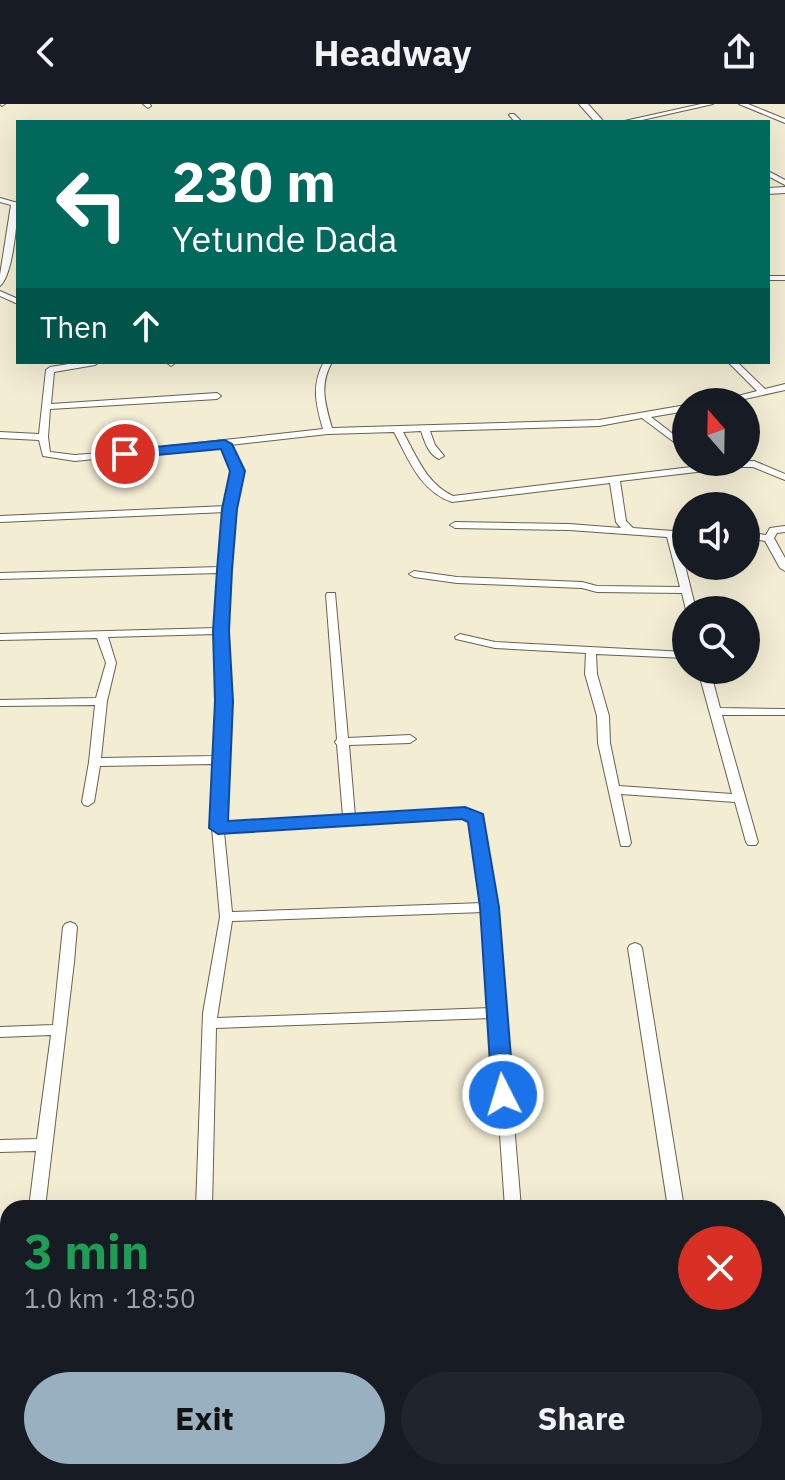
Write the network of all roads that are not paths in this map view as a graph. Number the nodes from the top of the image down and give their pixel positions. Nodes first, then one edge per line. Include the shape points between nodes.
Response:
1 (583, 104) edge
2 (710, 104) edge
3 (742, 104) edge
4 (670, 114) junction
5 (512, 115) dead end
6 (517, 120) edge
7 (598, 120) edge
8 (635, 120) edge
9 (680, 120) edge
10 (785, 121) edge
11 (0, 200) edge
12 (4, 251) edge
13 (16, 271) edge
14 (5, 272) junction
15 (0, 292) edge
16 (84, 364) edge
17 (325, 364) edge
18 (734, 364) edge
19 (785, 387) edge
20 (762, 391) joint
21 (217, 396) dead end
22 (46, 407) junction
23 (672, 411) edge
24 (646, 417) junction
25 (424, 428) junction
26 (397, 429) junction
27 (328, 431) junction
28 (0, 435) edge
29 (43, 437) junction
30 (672, 437) edge
31 (225, 444) junction
32 (439, 456) dead end
33 (760, 467) edge
34 (672, 470) edge
35 (785, 477) edge
36 (615, 481) junction
37 (229, 509) junction
38 (0, 519) edge
39 (455, 525) dead end
40 (785, 529) edge
41 (630, 531) junction
42 (672, 535) edge
43 (760, 537) edge
44 (769, 538) junction
45 (784, 562) edge
46 (224, 570) junction
47 (414, 574) dead end
48 (0, 576) edge
49 (683, 580) edge
50 (686, 590) junction
51 (331, 595) dead end
52 (688, 596) edge
53 (221, 631) junction
54 (102, 636) junction
55 (0, 637) edge
56 (460, 637) dead end
57 (591, 650) junction
58 (672, 654) edge
59 (708, 684) edge
60 (101, 701) junction
61 (0, 703) edge
62 (716, 711) junction
63 (785, 712) edge
64 (410, 739) dead end
65 (341, 742) junction
66 (219, 760) junction
67 (95, 762) junction
68 (614, 790) junction
69 (740, 798) junction
70 (88, 802) dead end
71 (349, 818) junction
72 (218, 828) junction
73 (752, 842) dead end
74 (625, 843) dead end
75 (490, 907) junction
76 (226, 917) junction
77 (70, 927) dead end
78 (635, 948) dead end
79 (496, 1013) junction
80 (210, 1023) junction
81 (58, 1030) junction
82 (0, 1032) edge
83 (43, 1145) junction
84 (0, 1146) edge
85 (38, 1200) edge
86 (204, 1200) edge
87 (512, 1200) edge
88 (675, 1200) edge

1 - 7 street
2 - 4 street
3 - 10 street
4 - 8 street
4 - 9 street
5 - 6 street
11 - 12 street via 15,204
12 - 14 street
13 - 14 street
14 - 15 street
16 - 22 street via 50,370
17 - 27 street via 318,395
18 - 20 street
19 - 20 street
21 - 22 street
22 - 29 street
23 - 24 street
24 - 25 street
24 - 30 street
25 - 26 street
25 - 32 street
26 - 27 street
26 - 36 street via 428,485 452,499
27 - 31 street
28 - 29 street
29 - 31 street via 44,451 54,458
31 - 37 street via 238,471
33 - 35 street
34 - 36 street
36 - 41 street via 621,522
37 - 38 street
37 - 46 street
39 - 41 street
40 - 44 street via 774,530
41 - 42 street
43 - 44 street
44 - 45 street
46 - 48 street
46 - 53 street
47 - 50 street via 597,589
49 - 50 street
50 - 52 street
51 - 65 street
53 - 54 street
53 - 66 street via 224,701
54 - 55 street
54 - 60 street via 111,663
56 - 57 street via 495,645
57 - 58 street
57 - 68 street
59 - 62 street
60 - 61 street
60 - 67 street
62 - 63 street
62 - 69 street
64 - 65 street
65 - 71 street
66 - 67 street
66 - 72 street
67 - 70 street
68 - 69 street
68 - 74 street
69 - 73 street
71 - 72 street
71 - 75 street via 470,814 476,819
72 - 76 street
75 - 76 street
75 - 79 street
76 - 80 street
77 - 81 street
78 - 88 street
79 - 80 street
79 - 87 street
80 - 86 street
81 - 82 street
81 - 83 street
83 - 84 street
83 - 85 street

